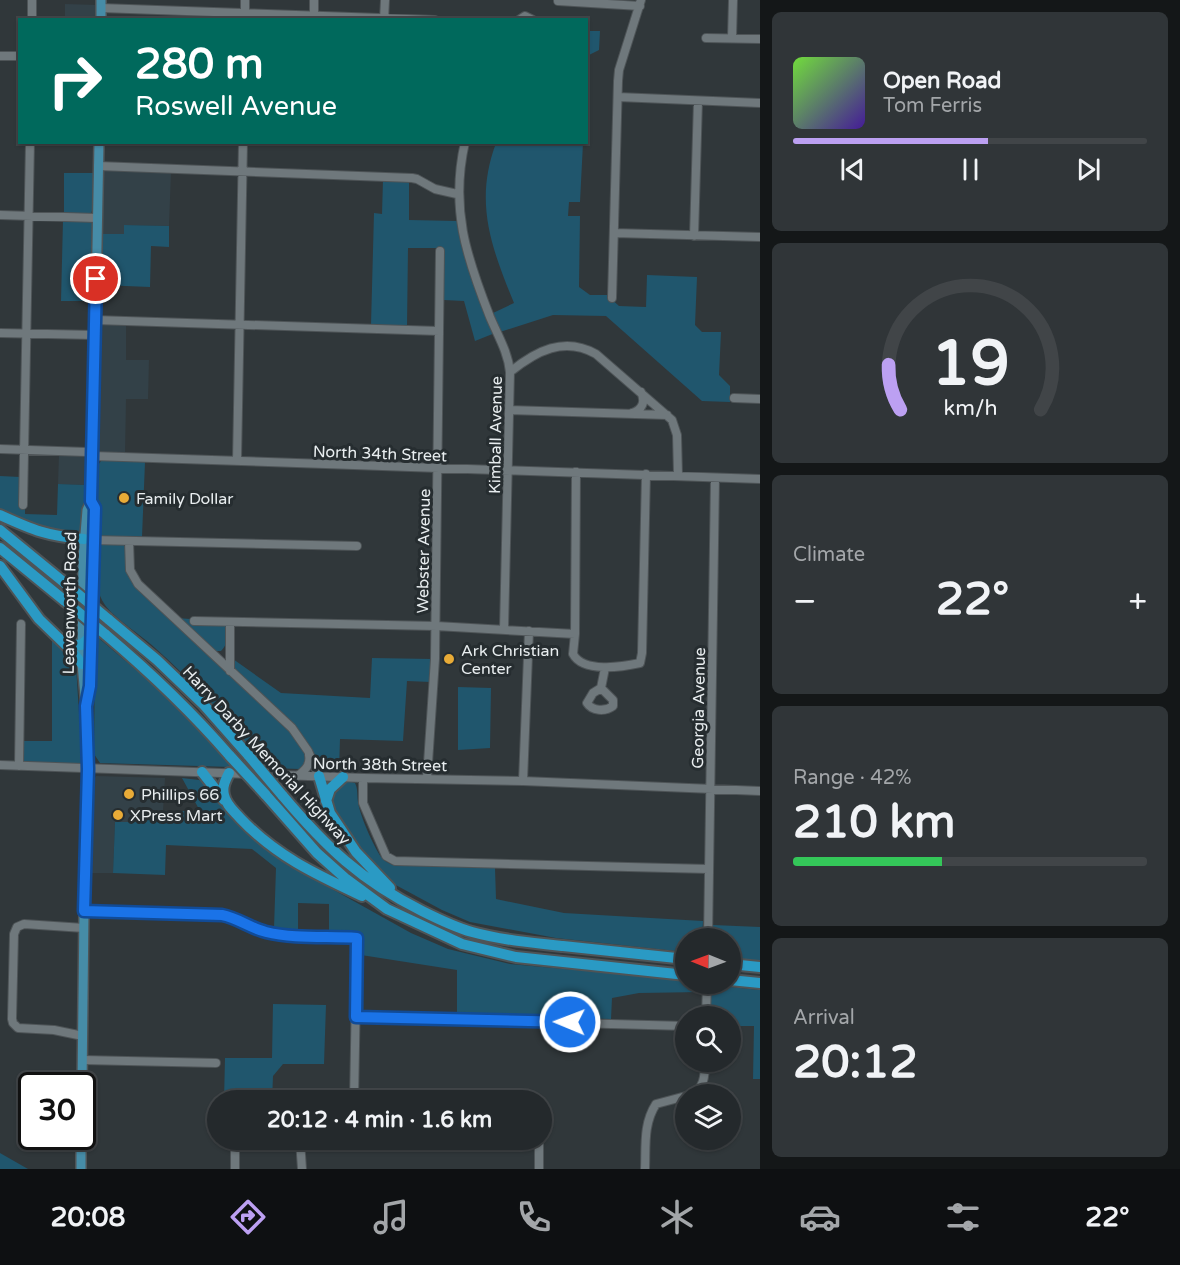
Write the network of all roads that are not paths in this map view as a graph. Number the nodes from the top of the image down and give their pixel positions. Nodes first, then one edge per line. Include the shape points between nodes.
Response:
1 (32, 0) edge
2 (246, 0) edge
3 (314, 0) edge
4 (385, 0) edge
5 (733, 0) edge
6 (558, 1) edge
7 (640, 3) edge
8 (101, 4) edge
9 (314, 15) junction
10 (245, 16) edge
11 (32, 18) edge
12 (366, 18) edge
13 (384, 18) edge
14 (706, 38) dead end
15 (732, 38) junction
16 (760, 39) edge
17 (0, 56) edge
18 (18, 56) edge
19 (618, 97) junction
20 (698, 101) junction
21 (760, 103) edge
22 (30, 144) edge
23 (99, 144) edge
24 (243, 144) edge
25 (465, 144) edge
26 (98, 166) junction
27 (243, 171) junction
28 (458, 194) junction
29 (0, 215) edge
30 (28, 215) junction
31 (97, 218) junction
32 (614, 234) junction
33 (694, 236) junction
34 (760, 237) edge
35 (440, 252) dead end
36 (612, 298) dead end
37 (95, 320) junction
38 (239, 325) junction
39 (439, 331) junction
40 (0, 333) edge
41 (26, 334) junction
42 (95, 335) junction
43 (510, 372) junction
44 (640, 391) junction
45 (734, 398) dead end
46 (760, 399) edge
47 (509, 410) junction
48 (631, 413) junction
49 (667, 415) junction
50 (0, 449) edge
51 (24, 450) junction
52 (93, 456) junction
53 (237, 461) junction
54 (438, 468) junction
55 (508, 470) junction
56 (576, 472) junction
57 (646, 474) junction
58 (678, 475) junction
59 (715, 478) junction
60 (760, 479) edge
61 (23, 505) dead end
62 (0, 515) edge
63 (0, 530) edge
64 (88, 539) junction
65 (129, 541) junction
66 (357, 546) dead end
67 (0, 548) edge
68 (0, 566) edge
69 (194, 621) dead end
70 (231, 622) junction
71 (21, 624) dead end
72 (436, 626) junction
73 (504, 629) junction
74 (529, 631) junction
75 (575, 634) junction
76 (91, 636) junction
77 (65, 644) junction
78 (81, 645) junction
79 (230, 646) junction
80 (213, 655) junction
81 (82, 664) junction
82 (605, 668) junction
83 (230, 671) junction
84 (601, 688) dead end
85 (86, 706) junction
86 (308, 751) junction
87 (0, 765) edge
88 (19, 766) junction
89 (88, 769) junction
90 (202, 772) junction
91 (229, 773) junction
92 (298, 776) junction
93 (320, 777) junction
94 (343, 777) junction
95 (363, 778) junction
96 (427, 778) junction
97 (523, 781) junction
98 (711, 789) junction
99 (760, 791) edge
100 (326, 801) junction
101 (226, 803) junction
102 (709, 869) junction
103 (405, 903) junction
104 (387, 909) junction
105 (84, 911) junction
106 (84, 928) junction
107 (708, 928) edge
108 (675, 958) edge
109 (741, 965) edge
110 (760, 968) edge
111 (675, 974) edge
112 (741, 981) edge
113 (760, 983) edge
114 (356, 1017) junction
115 (675, 1026) edge
116 (83, 1036) junction
117 (82, 1060) junction
118 (216, 1063) dead end
119 (82, 1072) edge
120 (354, 1090) edge
121 (675, 1099) edge
122 (81, 1150) edge
123 (235, 1150) edge
124 (301, 1150) edge
125 (539, 1150) edge
126 (81, 1169) edge
127 (235, 1169) edge
128 (302, 1169) edge
129 (539, 1169) edge
130 (645, 1169) edge

1 - 11 street
2 - 10 street
3 - 9 street
4 - 13 street
5 - 15 street
6 - 7 street
7 - 19 street via 619,70
8 - 10 street
9 - 10 street
9 - 12 street
14 - 15 street
15 - 16 street
17 - 18 street
19 - 20 street
19 - 32 street
20 - 21 street
20 - 33 street
22 - 30 street
23 - 26 main road, Leavenworth Road
24 - 27 street
25 - 28 street, Kimball Avenue
26 - 27 street
26 - 31 main road, Leavenworth Road
27 - 28 street via 412,178
27 - 38 street
28 - 43 street, Kimball Avenue via 462,233 473,272 508,357
29 - 30 street
30 - 31 street
30 - 41 street
31 - 37 main road, Leavenworth Road
32 - 33 street
32 - 36 street
33 - 34 street
35 - 39 street, Webster Avenue
37 - 38 street
37 - 42 main road, Leavenworth Road
38 - 39 street
38 - 53 street
39 - 54 street, Webster Avenue
40 - 41 street
41 - 42 street
41 - 51 street
42 - 52 main road, Leavenworth Road
43 - 44 street via 530,356 551,348 583,348 608,363
43 - 47 street, Kimball Avenue
44 - 48 street via 642,406
44 - 49 street
45 - 46 street
47 - 48 street
47 - 55 street, Kimball Avenue
48 - 49 street
49 - 58 street via 676,426
50 - 51 street, North 34th Street
51 - 52 street, North 34th Street via 87,452
51 - 61 street
52 - 53 street, North 34th Street
52 - 64 main road, Leavenworth Road
53 - 54 street, North 34th Street
54 - 55 street, North 34th Street
54 - 72 street, Webster Avenue
55 - 56 street, North 34th Street
55 - 73 street, Kimball Avenue
56 - 57 street, North 34th Street
56 - 75 street
57 - 58 street, North 34th Street
57 - 82 street via 644,645 640,663
58 - 59 street, North 34th Street
59 - 60 street, North 34th Street
59 - 98 street, Georgia Avenue
62 - 64 highway via 56,537
63 - 103 highway, Harry Darby Memorial Highway, bridge via 157,660 204,705 336,854
64 - 65 street
64 - 76 main road, Leavenworth Road
64 - 78 main road, Leavenworth Road
65 - 66 street
65 - 80 street via 130,570 138,584
67 - 104 highway, Harry Darby Memorial Highway, bridge via 172,693 317,853
68 - 77 highway via 39,619
69 - 70 street
70 - 72 street
70 - 79 street
71 - 88 street
72 - 73 street
72 - 96 street, Webster Avenue
73 - 74 street
74 - 75 street
74 - 97 street
75 - 82 street via 576,659
76 - 78 highway
76 - 85 main road, Leavenworth Road
77 - 78 highway
77 - 81 highway
78 - 81 main road, Leavenworth Road
79 - 80 street
79 - 83 street
80 - 83 street
81 - 85 main road, Leavenworth Road
82 - 84 street
83 - 86 street via 292,728
85 - 89 main road, Leavenworth Road
86 - 92 street via 309,765
86 - 93 street
87 - 88 street, North 38th Street
88 - 89 street, North 38th Street
89 - 90 street, North 38th Street
89 - 105 main road, Leavenworth Road
90 - 91 street, North 38th Street
90 - 101 highway
91 - 92 street, North 38th Street
91 - 101 highway via 223,794
92 - 93 street, North 38th Street
93 - 94 street, North 38th Street
93 - 100 highway
94 - 95 street, North 38th Street
94 - 100 highway via 330,789
95 - 96 street, North 38th Street
95 - 102 street via 363,803 387,856 395,861
96 - 97 street, North 38th Street
97 - 98 street, North 38th Street
98 - 99 street, North 38th Street
98 - 102 street, Georgia Avenue
100 - 103 highway via 356,852
101 - 104 highway via 259,837 302,868
102 - 107 street, Georgia Avenue
103 - 108 highway, Harry Darby Memorial Highway via 473,932 526,942
104 - 111 highway, Harry Darby Memorial Highway via 462,944 516,957
105 - 106 main road, Leavenworth Road
105 - 114 street via 222,915 277,934 357,938
106 - 116 main road, Leavenworth Road
106 - 116 street via 24,924 17,927 12,1019 18,1028
109 - 110 highway
112 - 113 highway
114 - 115 street
114 - 120 street
116 - 117 main road, Leavenworth Road
117 - 118 street
117 - 119 main road, Leavenworth Road
121 - 130 street via 656,1104 649,1115
122 - 126 main road
123 - 127 street
124 - 128 street
125 - 129 street

